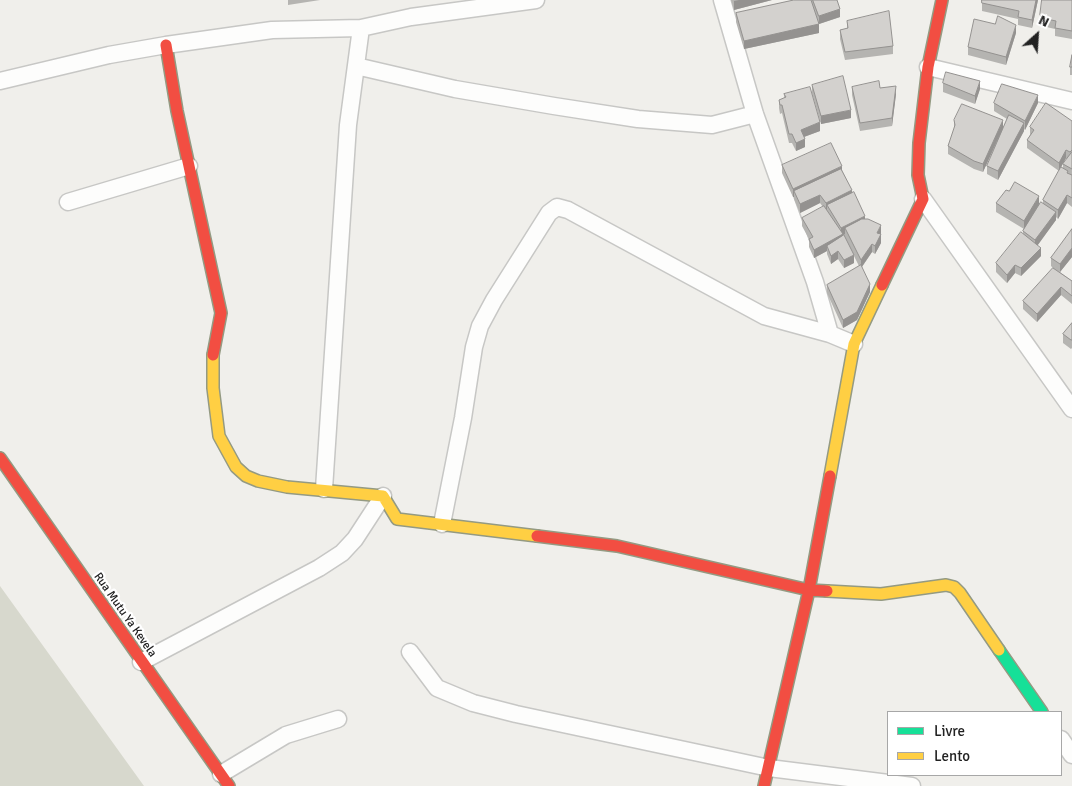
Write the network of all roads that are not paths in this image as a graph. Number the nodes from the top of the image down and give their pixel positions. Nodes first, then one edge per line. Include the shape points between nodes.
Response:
1 (536, 0) edge
2 (722, 0) edge
3 (942, 0) edge
4 (361, 28) junction
5 (166, 45) junction
6 (356, 66) junction
7 (928, 67) junction
8 (0, 81) edge
9 (1072, 101) edge
10 (755, 114) junction
11 (189, 166) junction
12 (923, 199) junction
13 (68, 202) dead end
14 (830, 334) junction
15 (854, 344) junction
16 (1069, 399) edge
17 (0, 458) edge
18 (324, 489) junction
19 (383, 496) junction
20 (442, 524) junction
21 (809, 590) junction
22 (410, 652) dead end
23 (141, 662) junction
24 (1041, 711) edge
25 (338, 719) dead end
26 (1062, 741) edge
27 (1072, 756) edge
28 (769, 768) junction
29 (225, 780) edge
30 (764, 786) edge
31 (908, 786) edge
32 (912, 786) edge

1 - 4 street via 411,17
2 - 10 street
3 - 7 street
4 - 5 street via 272,30
4 - 6 street
5 - 8 street
5 - 11 street
6 - 10 street via 455,89 638,119 712,125
6 - 18 street via 348,125
7 - 9 street
7 - 12 street via 919,143 918,175
10 - 14 street via 815,282
11 - 13 street
11 - 18 street via 221,313 213,354 218,436 236,467 246,476 287,487
12 - 15 street
12 - 16 street
14 - 15 street
14 - 20 street via 764,316 557,207 549,213 480,326
15 - 21 street
17 - 23 street, Rua Mutu Ya Kevela
18 - 19 street
19 - 20 street via 397,519
19 - 23 street via 342,553
20 - 21 street via 617,546
21 - 24 street via 881,594 946,585 954,587
21 - 28 street
22 - 28 street via 437,688 472,703
23 - 29 street, Rua Mutu Ya Kevela
25 - 29 street via 286,735
26 - 27 street
28 - 30 street
28 - 31 street
31 - 32 street

